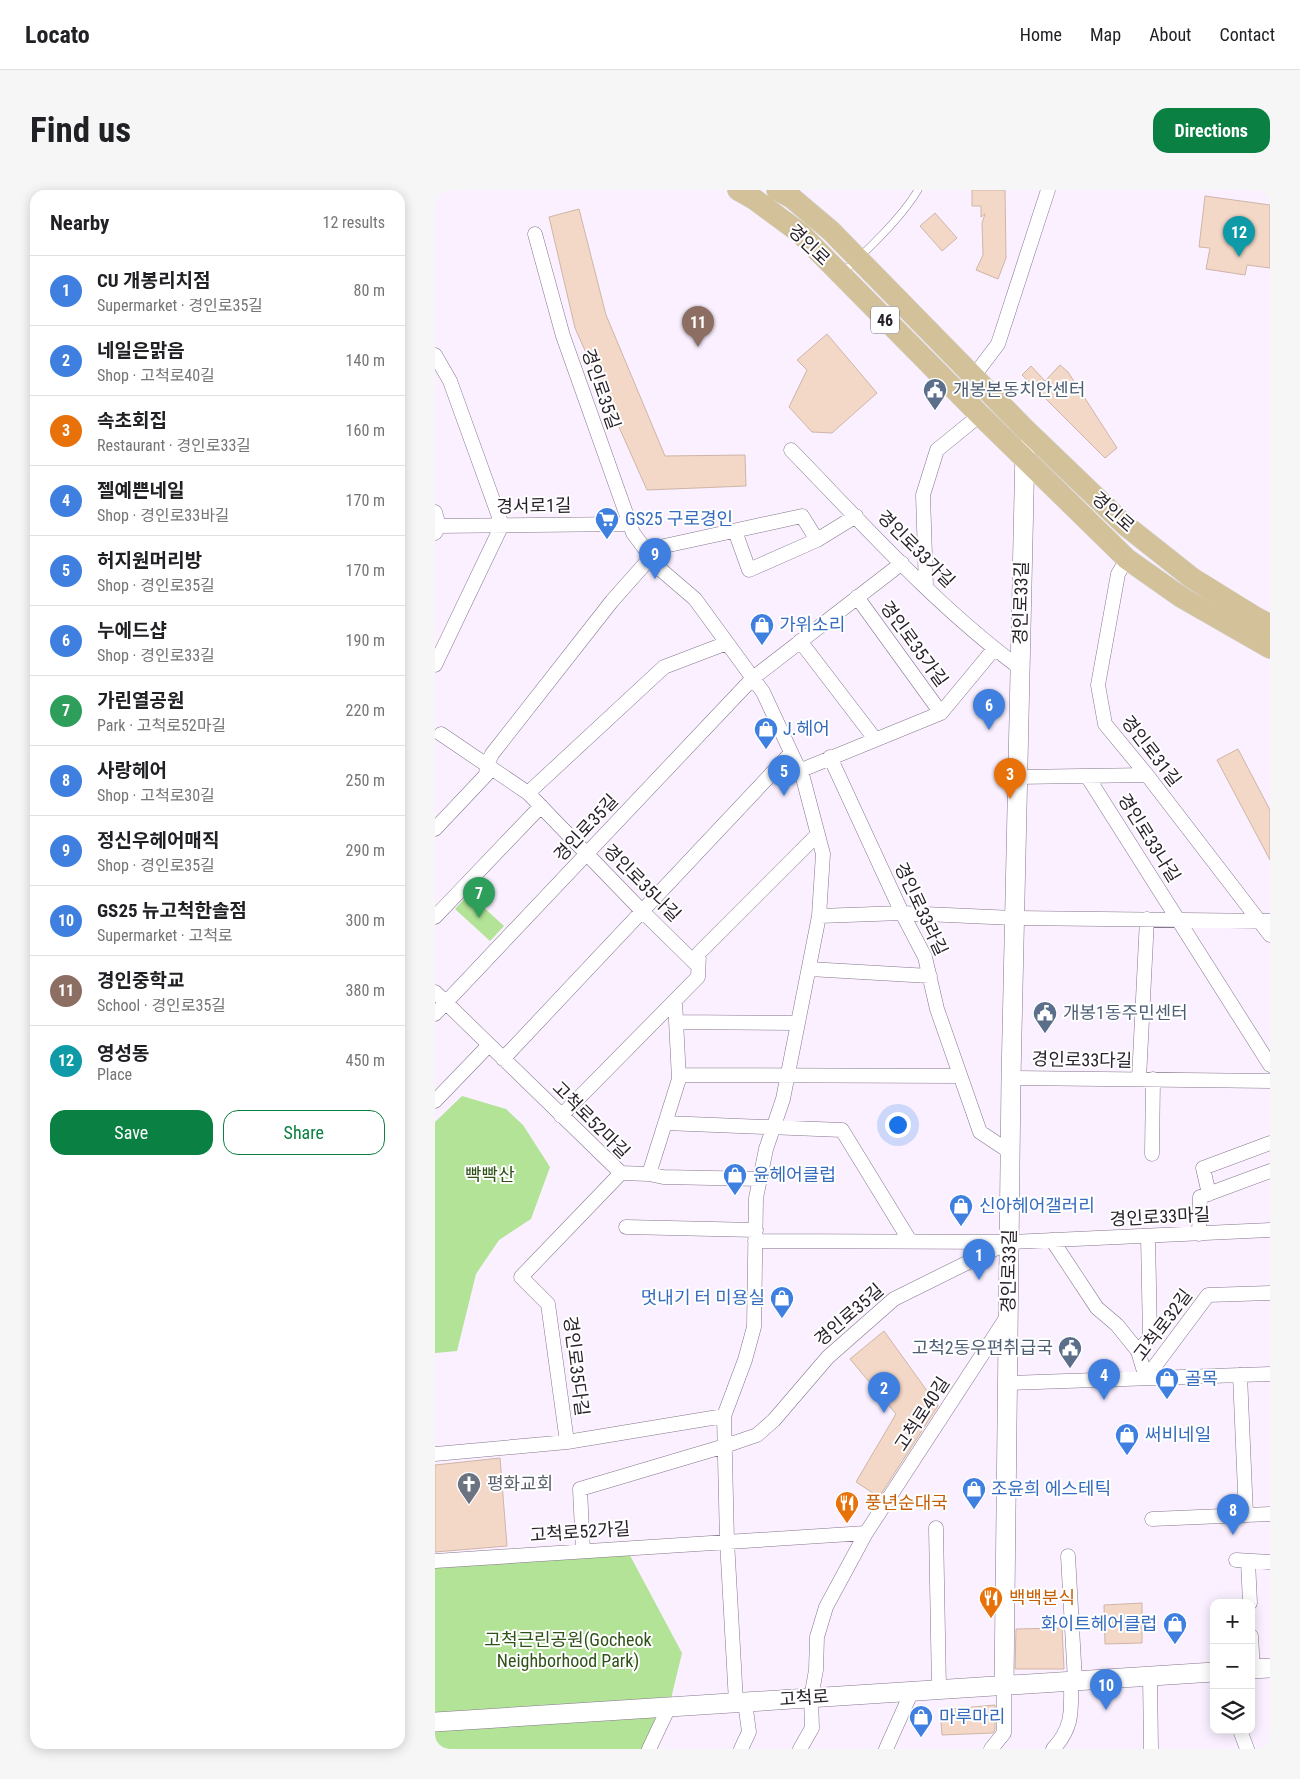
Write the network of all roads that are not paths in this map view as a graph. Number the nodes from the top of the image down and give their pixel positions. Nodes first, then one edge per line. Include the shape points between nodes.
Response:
1 (738, 190) edge
2 (777, 190) edge
3 (918, 190) edge
4 (1047, 190) edge
5 (535, 234) dead end
6 (857, 259) junction
7 (840, 275) junction
8 (435, 354) edge
9 (973, 377) junction
10 (980, 416) junction
11 (1025, 429) junction
12 (791, 450) dead end
13 (1024, 459) junction
14 (435, 512) edge
15 (856, 516) junction
16 (629, 524) junction
17 (502, 525) junction
18 (436, 528) edge
19 (735, 531) junction
20 (817, 540) junction
21 (649, 554) junction
22 (1127, 559) junction
23 (903, 564) junction
24 (926, 587) junction
25 (857, 597) junction
26 (1261, 624) edge
27 (800, 641) junction
28 (727, 643) junction
29 (1270, 648) edge
30 (994, 649) junction
31 (1270, 656) edge
32 (435, 665) edge
33 (1020, 668) junction
34 (753, 678) junction
35 (941, 713) junction
36 (441, 734) dead end
37 (875, 739) junction
38 (791, 753) junction
39 (830, 758) junction
40 (487, 765) junction
41 (799, 771) junction
42 (1147, 775) junction
43 (1087, 776) junction
44 (1017, 777) junction
45 (528, 793) junction
46 (541, 806) junction
47 (435, 829) edge
48 (818, 834) junction
49 (587, 854) junction
50 (642, 911) junction
51 (902, 913) junction
52 (819, 916) junction
53 (435, 918) edge
54 (1014, 918) junction
55 (1147, 919) junction
56 (1178, 920) junction
57 (1264, 921) edge
58 (1270, 936) edge
59 (699, 966) junction
60 (809, 969) junction
61 (930, 976) junction
62 (435, 992) edge
63 (675, 1001) junction
64 (446, 1003) junction
65 (435, 1014) edge
66 (676, 1022) junction
67 (798, 1022) junction
68 (489, 1045) junction
69 (503, 1059) junction
70 (1270, 1065) edge
71 (679, 1075) junction
72 (788, 1076) junction
73 (960, 1076) junction
74 (1011, 1078) junction
75 (1146, 1079) junction
76 (1270, 1081) edge
77 (435, 1101) edge
78 (561, 1116) junction
79 (665, 1123) junction
80 (774, 1127) junction
81 (1270, 1143) edge
82 (1010, 1152) junction
83 (1152, 1154) dead end
84 (1270, 1171) edge
85 (621, 1173) junction
86 (649, 1174) junction
87 (760, 1179) junction
88 (1209, 1194) junction
89 (627, 1227) dead end
90 (1270, 1230) edge
91 (1199, 1234) junction
92 (756, 1235) junction
93 (1148, 1236) junction
94 (1052, 1240) junction
95 (909, 1242) junction
96 (1009, 1242) junction
97 (521, 1277) joint
98 (1270, 1293) edge
99 (1008, 1315) junction
100 (1138, 1351) junction
101 (1270, 1374) edge
102 (1240, 1375) junction
103 (1146, 1378) junction
104 (1008, 1383) junction
105 (724, 1416) junction
106 (567, 1442) junction
107 (725, 1446) junction
108 (435, 1454) edge
109 (1270, 1514) edge
110 (1246, 1515) junction
111 (1152, 1519) dead end
112 (936, 1528) dead end
113 (866, 1533) junction
114 (727, 1541) junction
115 (583, 1551) junction
116 (1068, 1556) dead end
117 (435, 1561) edge
118 (1270, 1562) edge
119 (1249, 1599) edge
120 (1253, 1644) edge
121 (1258, 1669) edge
122 (1210, 1672) edge
123 (1150, 1676) junction
124 (1073, 1681) junction
125 (1005, 1685) junction
126 (939, 1689) junction
127 (912, 1691) junction
128 (811, 1698) junction
129 (741, 1702) junction
130 (669, 1707) junction
131 (435, 1722) edge
132 (1241, 1734) edge
133 (649, 1749) edge
134 (741, 1749) edge
135 (800, 1749) edge
136 (886, 1749) edge
137 (991, 1749) edge
138 (1053, 1749) edge
139 (1151, 1749) edge
140 (1247, 1749) edge

1 - 7 main road, 경인로 / 46 via 754,198 800,233
2 - 6 main road, 경인로 / 46 via 792,198
3 - 6 lane via 910,203
4 - 9 street via 997,344
5 - 16 street, 경인로35길 via 563,336
6 - 7 lane
6 - 9 main road, 경인로 / 46
7 - 10 main road, 경인로 / 46
8 - 17 street via 450,381
9 - 11 main road, 경인로 / 46
10 - 13 main road, 경인로 / 46
10 - 24 street via 937,450 923,494
11 - 13 street, 경인로33길
11 - 26 main road, 경인로 / 46 via 1125,525 1192,578
12 - 15 street, 경인로33가길
13 - 22 main road, 경인로 / 46
13 - 33 street, 경인로33길
14 - 18 street
15 - 20 street
15 - 23 street, 경인로33가길
16 - 17 street, 경서로1길
16 - 21 street, 경인로35길
17 - 18 street, 경서로1길
17 - 32 street
19 - 20 street via 802,516
19 - 20 street via 749,570
19 - 21 street
21 - 28 street, 경인로35길 via 660,569 695,599
21 - 40 street via 492,754
22 - 26 main road, 경인로 / 46 via 1181,597
22 - 42 street, 경인로31길 via 1118,574 1098,685 1105,724
23 - 24 street, 경인로33가길
23 - 25 street, 경인로35길
24 - 30 street, 경인로33가길
25 - 27 street, 경인로35길
25 - 35 street, 경인로35가길
26 - 29 main road, 경인로 / 46
26 - 31 main road
27 - 34 street, 경인로35길
27 - 37 street
28 - 34 street, 경인로35길
28 - 45 street via 664,667
30 - 33 street, 경인로33가길
30 - 35 street, 경인로35가길
33 - 44 street, 경인로33길
34 - 38 street, 경인로35길 via 763,692
34 - 49 street, 경인로35길
35 - 37 street, 경인로35가길
36 - 40 street, 경인로35나길
37 - 39 street, 경인로35가길
38 - 41 street, 경인로35길
38 - 50 street
39 - 41 street, 경인로35가길
39 - 51 street, 경인로33라길
40 - 45 street, 경인로35나길
40 - 47 street via 486,776
41 - 48 street, 경인로35길
42 - 43 street
42 - 57 street, 경인로31길
43 - 44 street
43 - 56 street, 경인로33나길
44 - 54 street, 경인로33길
45 - 46 street, 경인로35나길
46 - 49 street, 경인로35나길
46 - 53 street
48 - 52 street, 경인로35길 via 823,854
48 - 59 street via 699,953
49 - 50 street, 경인로35나길
49 - 64 street, 경인로35길
50 - 59 street, 경인로35나길
50 - 69 street
51 - 52 street
51 - 54 street
51 - 61 street, 경인로33라길 via 925,957
52 - 60 street, 경인로35길
54 - 55 street
54 - 74 street, 경인로33길
55 - 56 street
55 - 75 street
56 - 57 street
56 - 70 street, 경인로33나길
57 - 58 street, 경인로31길
59 - 63 street via 698,977
60 - 61 street
60 - 67 street, 경인로35길
61 - 73 street, 경인로33라길 via 937,1009
62 - 64 street, 고척로52마길
63 - 66 street
63 - 78 street
64 - 65 street, 경인로35길
64 - 68 street, 고척로52마길
66 - 67 street
66 - 71 street
67 - 72 street, 경인로35길
68 - 69 street, 고척로52마길
68 - 77 street
69 - 78 street, 고척로52마길
71 - 72 street
71 - 79 street
72 - 73 street
72 - 80 street, 경인로35길
73 - 82 street, 경인로33라길 via 980,1132
74 - 75 street, 경인로33다길
74 - 82 street, 경인로33길
75 - 76 street, 경인로33다길
75 - 83 street, 경인로33다길
78 - 85 street, 고척로52마길
79 - 80 street
79 - 86 street
80 - 87 street, 경인로35길
80 - 95 street via 842,1130
81 - 88 street via 1203,1168
82 - 96 street, 경인로33길
84 - 88 street
85 - 86 street
85 - 97 street, 고척로52마길
86 - 87 street
87 - 92 street, 경인로35길 via 756,1198
88 - 91 street via 1200,1197
89 - 92 street
90 - 91 street, 경인로33마길
91 - 93 street, 경인로33마길
92 - 95 street
92 - 105 street, 경인로35길 via 754,1327
93 - 94 street, 경인로33마길
93 - 100 street via 1150,1338
94 - 96 street, 경인로33마길
94 - 100 street via 1097,1308 1117,1325
95 - 96 street
96 - 99 street, 경인로33길
96 - 107 street, 경인로35길 via 894,1299 828,1357 757,1435
97 - 106 street, 경인로35다길 via 549,1304
98 - 103 street, 고척로32길 via 1208,1295
99 - 104 street, 경인로33길
99 - 113 street, 고척로40길
100 - 103 street
101 - 102 street
102 - 103 street
102 - 110 street
103 - 104 street
104 - 125 street, 경인로33길
105 - 106 street, 경인로35다길
105 - 107 street, 경인로35길
106 - 108 street, 경인로35다길
107 - 114 street, 경인로35길
107 - 115 street, 경인로35길 via 581,1489
109 - 110 street
110 - 111 street
112 - 126 street
113 - 114 street
113 - 128 street, 고척로40길 via 826,1607 817,1637
114 - 115 street, 고척로52가길
114 - 129 street, 경인로35길
115 - 117 street, 고척로52가길
116 - 124 street
118 - 119 street via 1241,1561
120 - 121 street
122 - 123 street, 고척로
123 - 124 street, 고척로
123 - 139 street
124 - 125 street, 고척로
124 - 138 street via 1071,1718 1062,1739
125 - 126 street, 고척로
125 - 137 street via 1004,1733
126 - 127 street, 고척로
127 - 128 street, 고척로
127 - 136 street
128 - 129 street, 고척로
128 - 135 street, 고척로40길 via 811,1728
129 - 130 street, 고척로
129 - 134 street, 경인로35길 via 749,1732
130 - 131 street, 고척로
130 - 133 street
132 - 140 street

